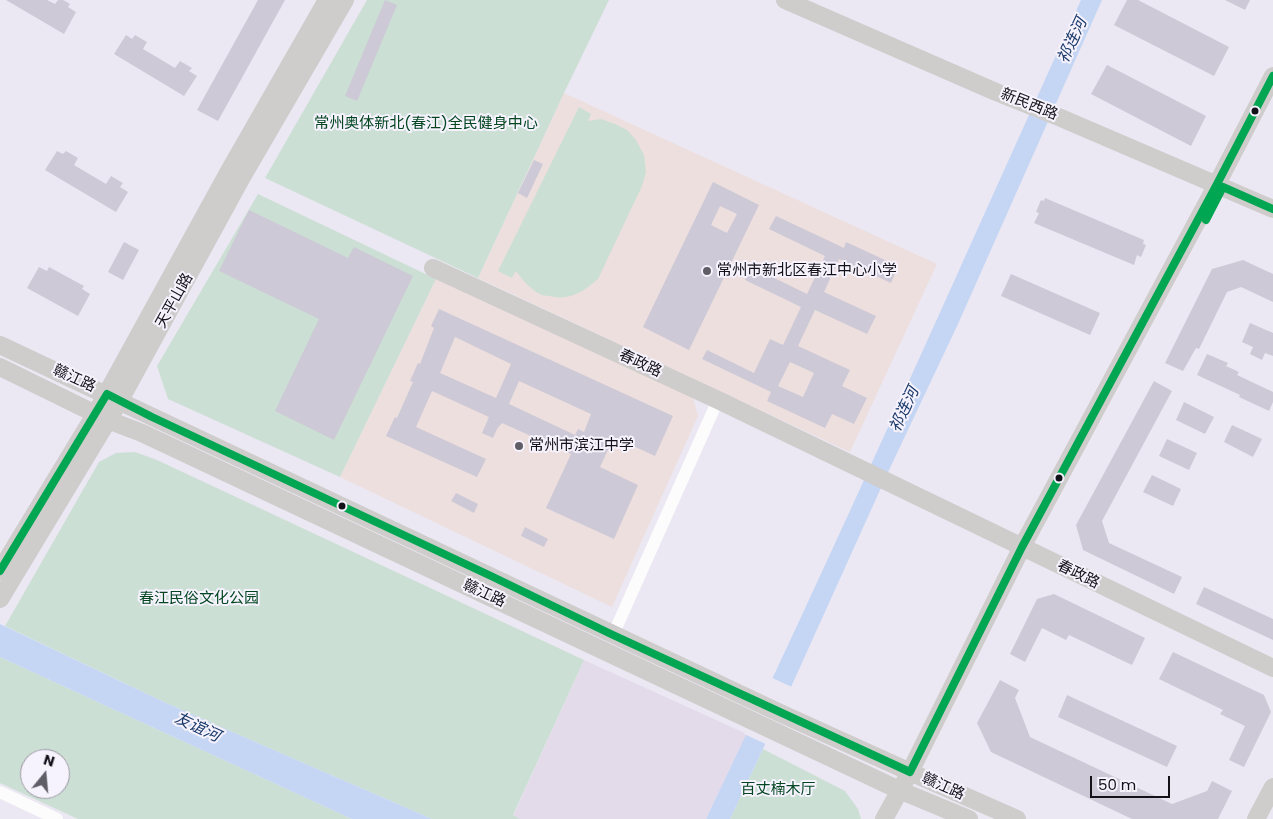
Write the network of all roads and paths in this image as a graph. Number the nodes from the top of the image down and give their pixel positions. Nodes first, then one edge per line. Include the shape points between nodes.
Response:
1 (327, 0) edge
2 (345, 0) edge
3 (785, 0) edge
4 (815, 0) edge
5 (1273, 76) edge
6 (1273, 92) edge
7 (1024, 98) junction
8 (1222, 182) junction
9 (1273, 199) edge
10 (1273, 209) edge
11 (432, 268) dead end
12 (0, 345) edge
13 (0, 367) edge
14 (113, 398) junction
15 (718, 400) junction
16 (102, 416) junction
17 (1026, 550) junction
18 (0, 571) edge
19 (0, 599) edge
20 (613, 635) junction
21 (1273, 668) edge
22 (915, 774) junction
23 (1273, 787) edge
24 (0, 792) edge
25 (904, 792) junction
26 (57, 819) edge
27 (884, 819) edge
28 (895, 819) edge
29 (968, 819) edge
30 (1017, 819) edge
31 (1256, 819) edge

1 - 14 street, 天平山路 via 229,171
2 - 14 street, 天平山路
3 - 7 street, 新民西路
4 - 7 street, 新民西路
5 - 8 street
6 - 8 street
7 - 8 street, 新民西路
8 - 9 street, 新民西路
8 - 10 street, 新民西路
8 - 17 street
11 - 15 street, 春政路
12 - 14 street, 赣江路
13 - 16 street, 赣江路
14 - 16 street, 天平山路
14 - 20 street, 赣江路
15 - 17 street, 春政路
15 - 20 street
16 - 18 street, 天平山路
16 - 19 street, 天平山路
16 - 25 street, 赣江路
17 - 21 street, 春政路
17 - 22 street
20 - 22 street, 赣江路
22 - 25 street
22 - 30 street, 赣江路
23 - 31 street
24 - 26 street
25 - 27 street
25 - 28 street
25 - 29 street, 赣江路

